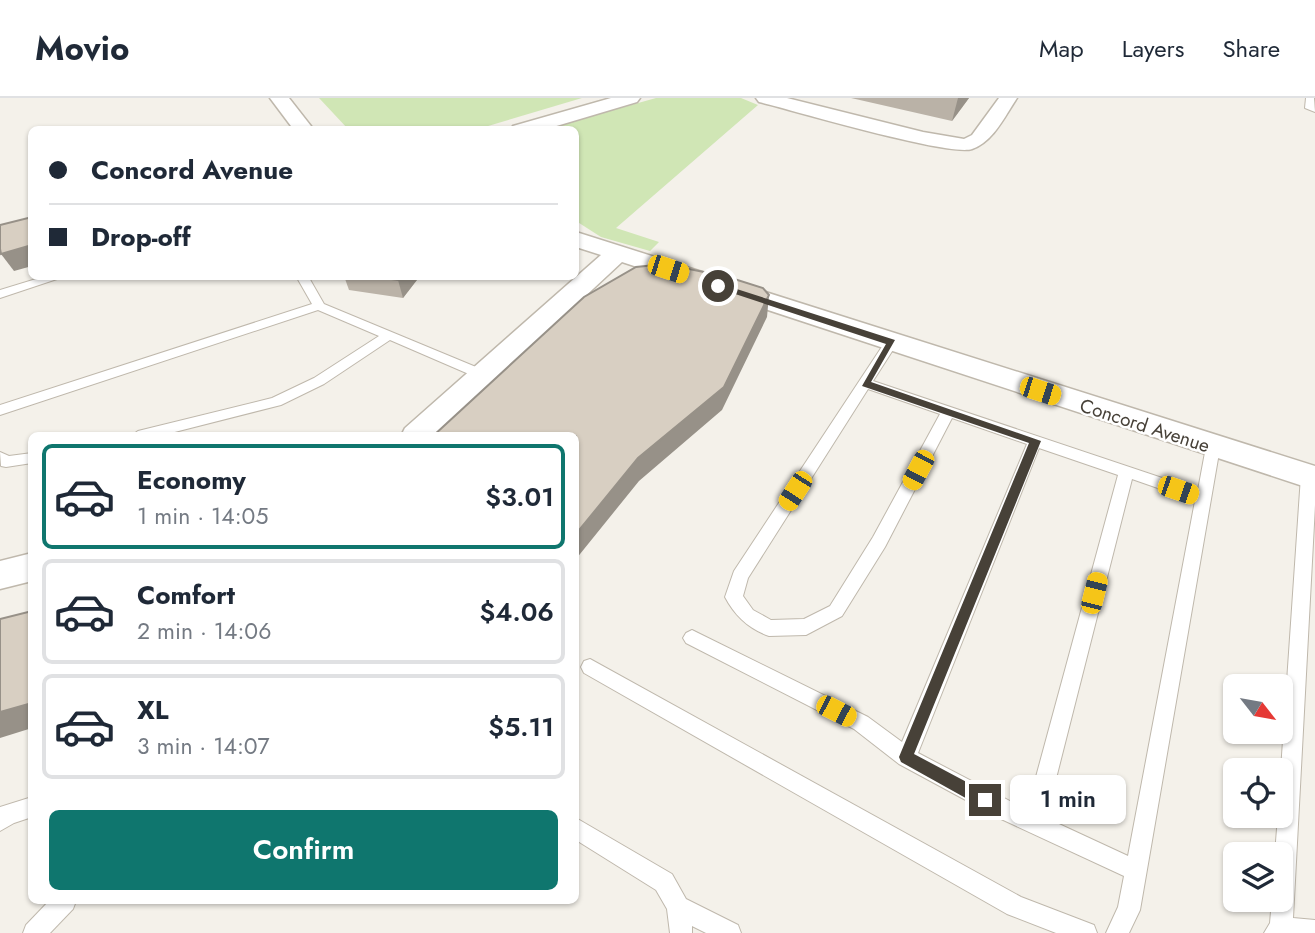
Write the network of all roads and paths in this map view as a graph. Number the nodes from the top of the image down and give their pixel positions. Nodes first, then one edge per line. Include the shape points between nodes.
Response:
1 (279, 98) edge
2 (631, 98) edge
3 (765, 98) edge
4 (1005, 98) edge
5 (1310, 98) edge
6 (1315, 109) edge
7 (302, 126) edge
8 (534, 126) edge
9 (579, 240) edge
10 (618, 253) junction
11 (47, 280) edge
12 (304, 280) edge
13 (0, 294) edge
14 (319, 306) junction
15 (389, 335) junction
16 (892, 342) junction
17 (483, 375) junction
18 (865, 383) junction
19 (0, 410) edge
20 (948, 412) junction
21 (154, 432) edge
22 (420, 432) edge
23 (1035, 441) junction
24 (1213, 447) junction
25 (0, 457) edge
26 (28, 459) edge
27 (1126, 472) junction
28 (1312, 477) edge
29 (1203, 498) junction
30 (1311, 557) edge
31 (28, 568) edge
32 (0, 575) edge
33 (692, 638) dead end
34 (590, 667) dead end
35 (906, 757) junction
36 (28, 808) edge
37 (0, 821) edge
38 (1034, 824) junction
39 (579, 830) edge
40 (1135, 870) junction
41 (62, 904) edge
42 (678, 907) junction
43 (1278, 931) edge
44 (1315, 931) edge
45 (34, 933) edge
46 (681, 933) edge
47 (730, 933) edge
48 (1086, 933) edge
49 (1117, 933) edge

1 - 7 street
2 - 8 street
3 - 4 street via 966,145 979,139
5 - 6 lane via 1309,108
9 - 10 street, Concord Avenue
10 - 16 street, Concord Avenue
10 - 17 street
11 - 13 lane
12 - 14 lane
14 - 15 lane
14 - 19 lane
15 - 17 lane
15 - 21 lane via 319,382 276,402
16 - 18 lane
16 - 24 street, Concord Avenue
17 - 22 street
18 - 20 lane
18 - 20 lane via 740,576 734,597 747,615 769,628 806,627 836,611 879,542
20 - 23 lane
23 - 27 lane
23 - 35 lane
24 - 28 street, Concord Avenue
24 - 29 lane
25 - 26 lane via 6,462
27 - 29 lane
27 - 38 lane
28 - 30 lane
29 - 40 lane
30 - 43 lane
31 - 32 street
33 - 35 lane via 860,723
34 - 48 lane via 1015,906
35 - 38 lane
36 - 37 lane
38 - 40 lane
39 - 42 lane via 664,882
40 - 49 lane via 1129,910
41 - 45 lane
42 - 46 lane
42 - 47 lane
43 - 44 lane

